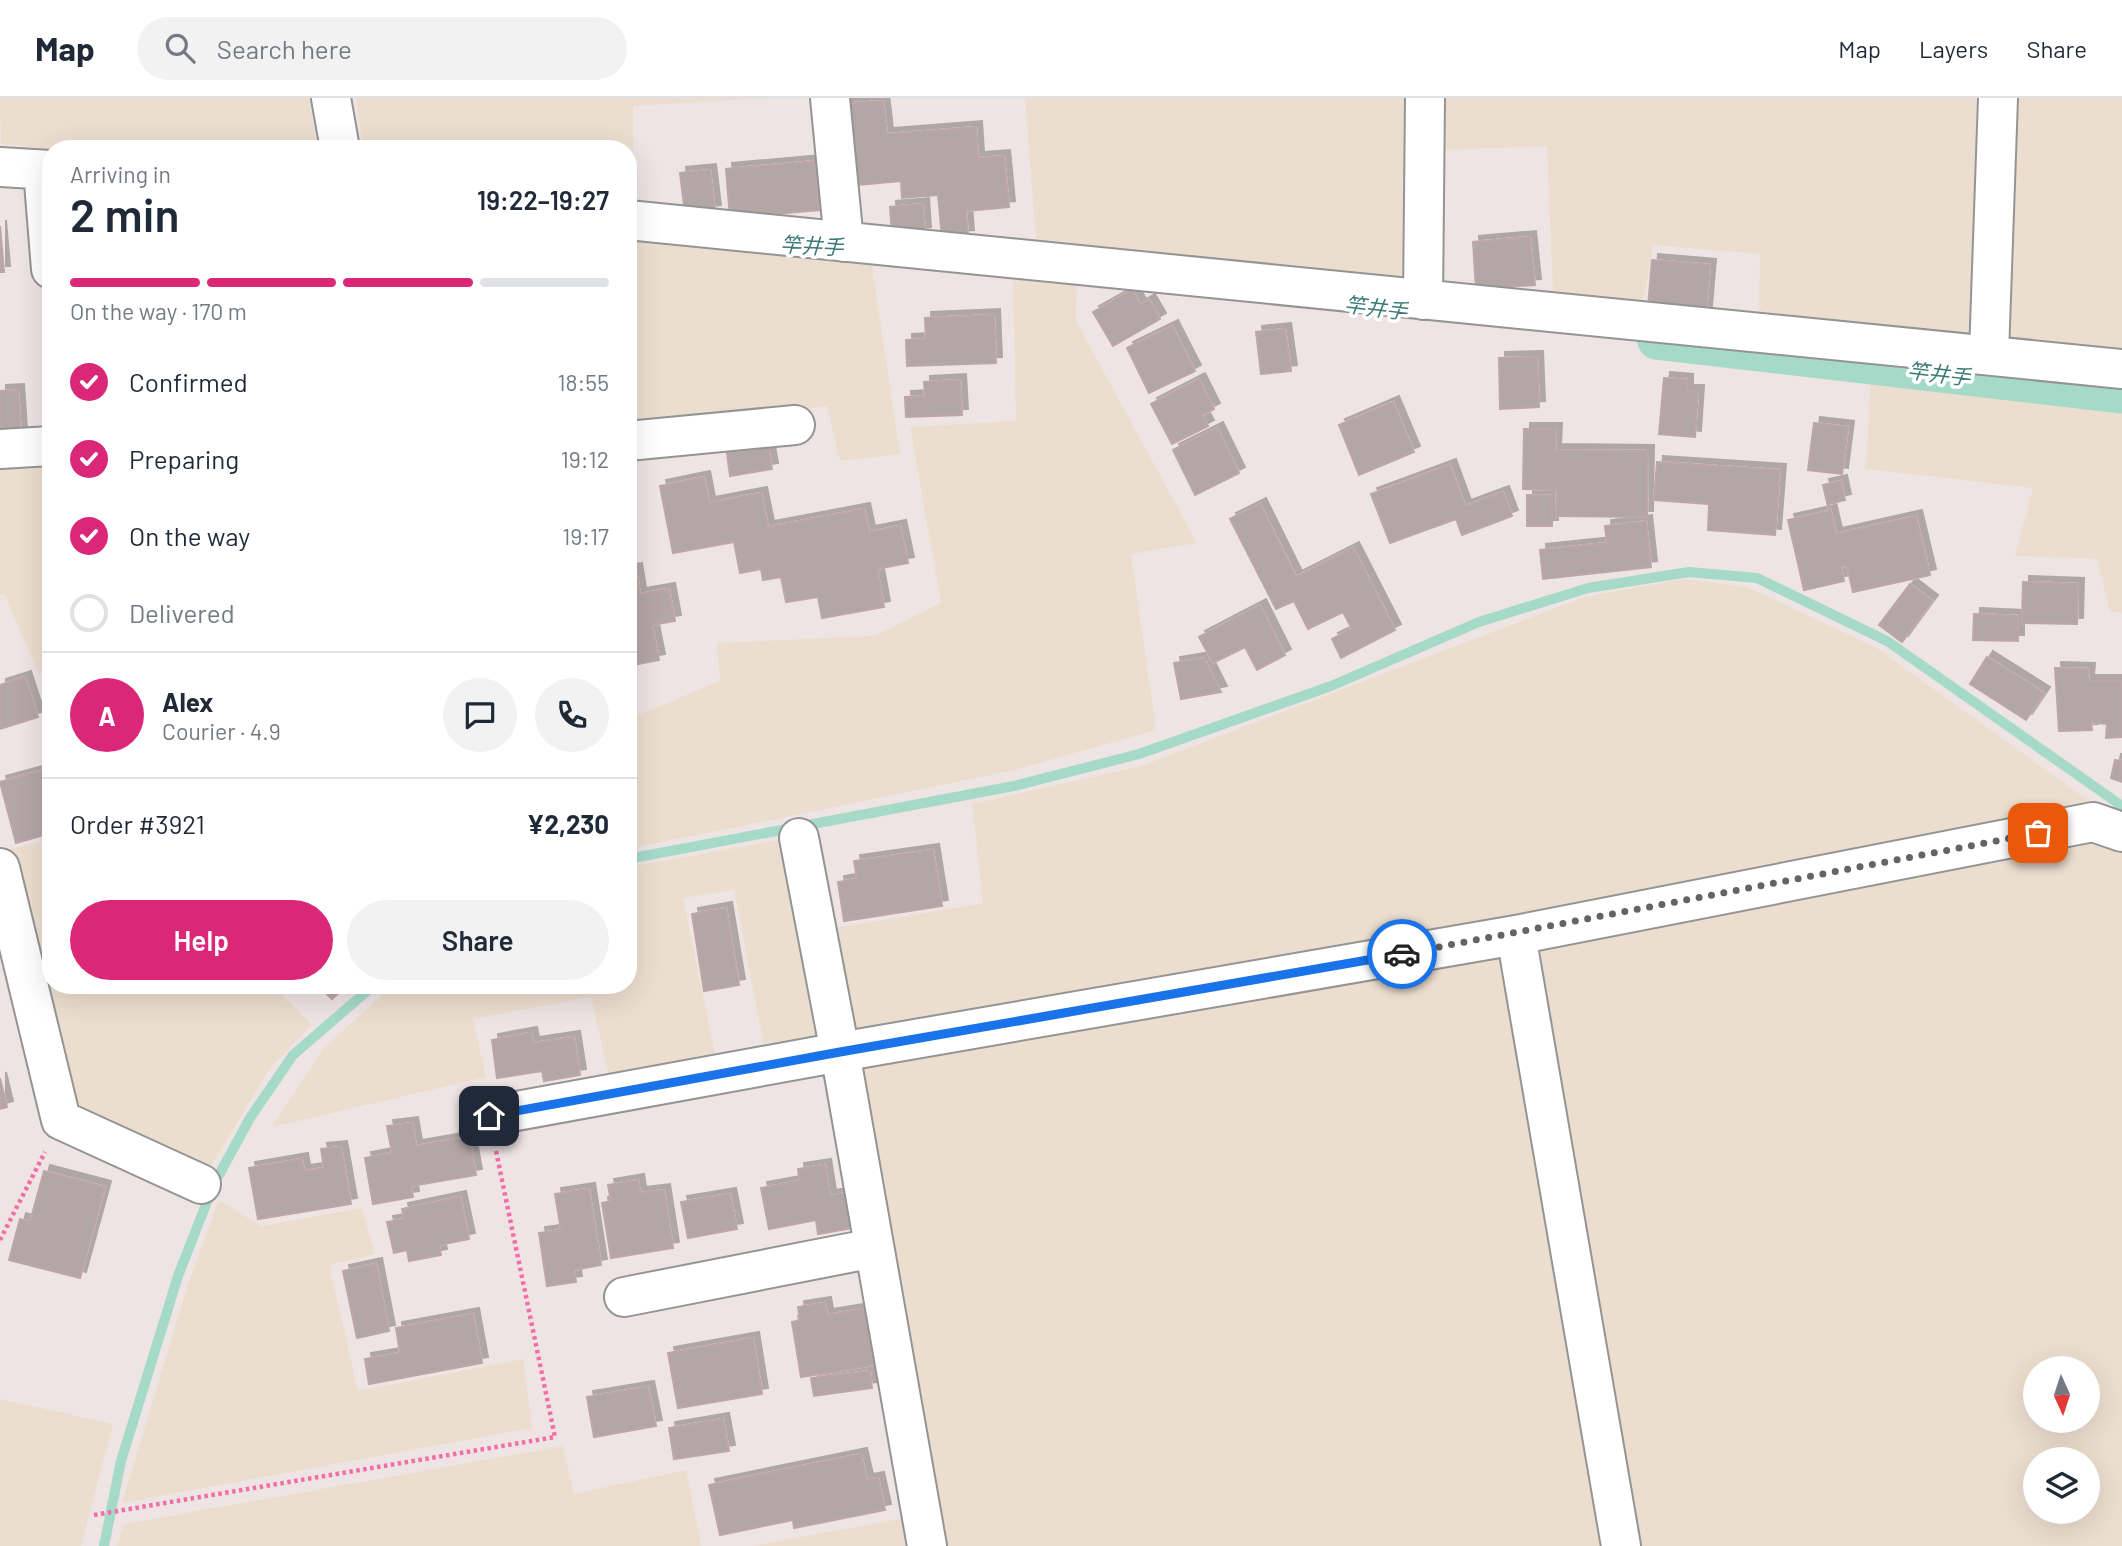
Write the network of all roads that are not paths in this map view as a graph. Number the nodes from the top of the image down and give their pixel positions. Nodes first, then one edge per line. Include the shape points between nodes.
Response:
1 (331, 98) edge
2 (830, 98) edge
3 (1425, 98) edge
4 (1998, 98) edge
5 (338, 140) edge
6 (0, 167) edge
7 (42, 170) edge
8 (637, 221) edge
9 (844, 242) junction
10 (1423, 300) junction
11 (1989, 354) junction
12 (2122, 369) edge
13 (795, 425) dead end
14 (637, 440) edge
15 (42, 447) edge
16 (0, 449) edge
17 (2122, 832) edge
18 (799, 838) dead end
19 (0, 868) edge
20 (1516, 935) junction
21 (840, 1052) junction
22 (489, 1116) road end
23 (201, 1184) dead end
24 (874, 1248) junction
25 (624, 1297) dead end
26 (927, 1546) edge
27 (1621, 1546) edge

1 - 5 street
2 - 9 street
3 - 10 street
4 - 11 street
6 - 7 street
8 - 9 street
9 - 10 street
10 - 11 street
11 - 12 street
13 - 14 street
15 - 16 street
17 - 20 street via 2093,822
18 - 21 street
19 - 23 street via 61,1120
20 - 21 street
20 - 27 street
21 - 22 street
21 - 24 street
24 - 25 street
24 - 26 street

